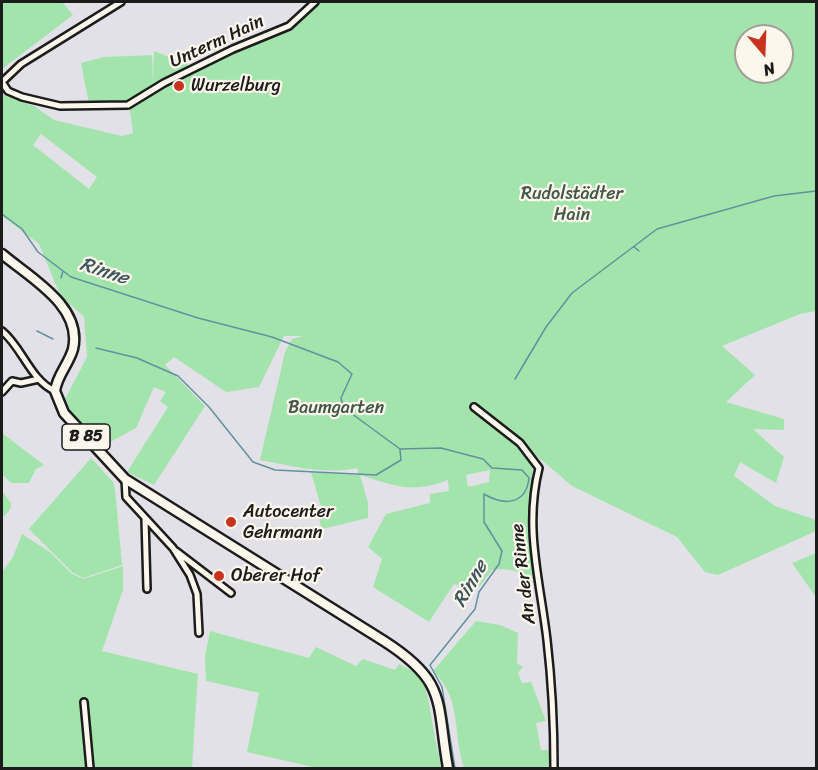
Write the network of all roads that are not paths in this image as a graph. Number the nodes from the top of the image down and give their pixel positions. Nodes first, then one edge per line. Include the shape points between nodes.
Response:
1 (121, 2) edge
2 (315, 2) edge
3 (2, 82) edge
4 (2, 254) edge
5 (2, 331) edge
6 (39, 379) junction
7 (55, 391) junction
8 (2, 392) edge
9 (474, 407) dead end
10 (125, 479) junction
11 (145, 519) junction
12 (173, 548) junction
13 (147, 589) dead end
14 (231, 593) dead end
15 (199, 633) dead end
16 (84, 702) dead end
17 (90, 768) edge
18 (448, 768) edge
19 (554, 768) edge

1 - 3 street via 21,64
2 - 3 street, Unterm Hain via 289,26 233,49 128,105 60,106 22,97 8,91
4 - 7 main road via 55,299 72,321 72,352
5 - 6 street
6 - 7 street
6 - 8 street via 28,383 12,381
7 - 10 main road, B 85 via 64,413
9 - 19 street, An der Rinne via 520,443 540,468 533,494 531,531 547,642
10 - 11 street via 126,497
10 - 18 main road, B 85 via 384,640 422,668 438,699
11 - 12 street
11 - 13 street
12 - 14 street
12 - 15 street via 197,594
16 - 17 street

